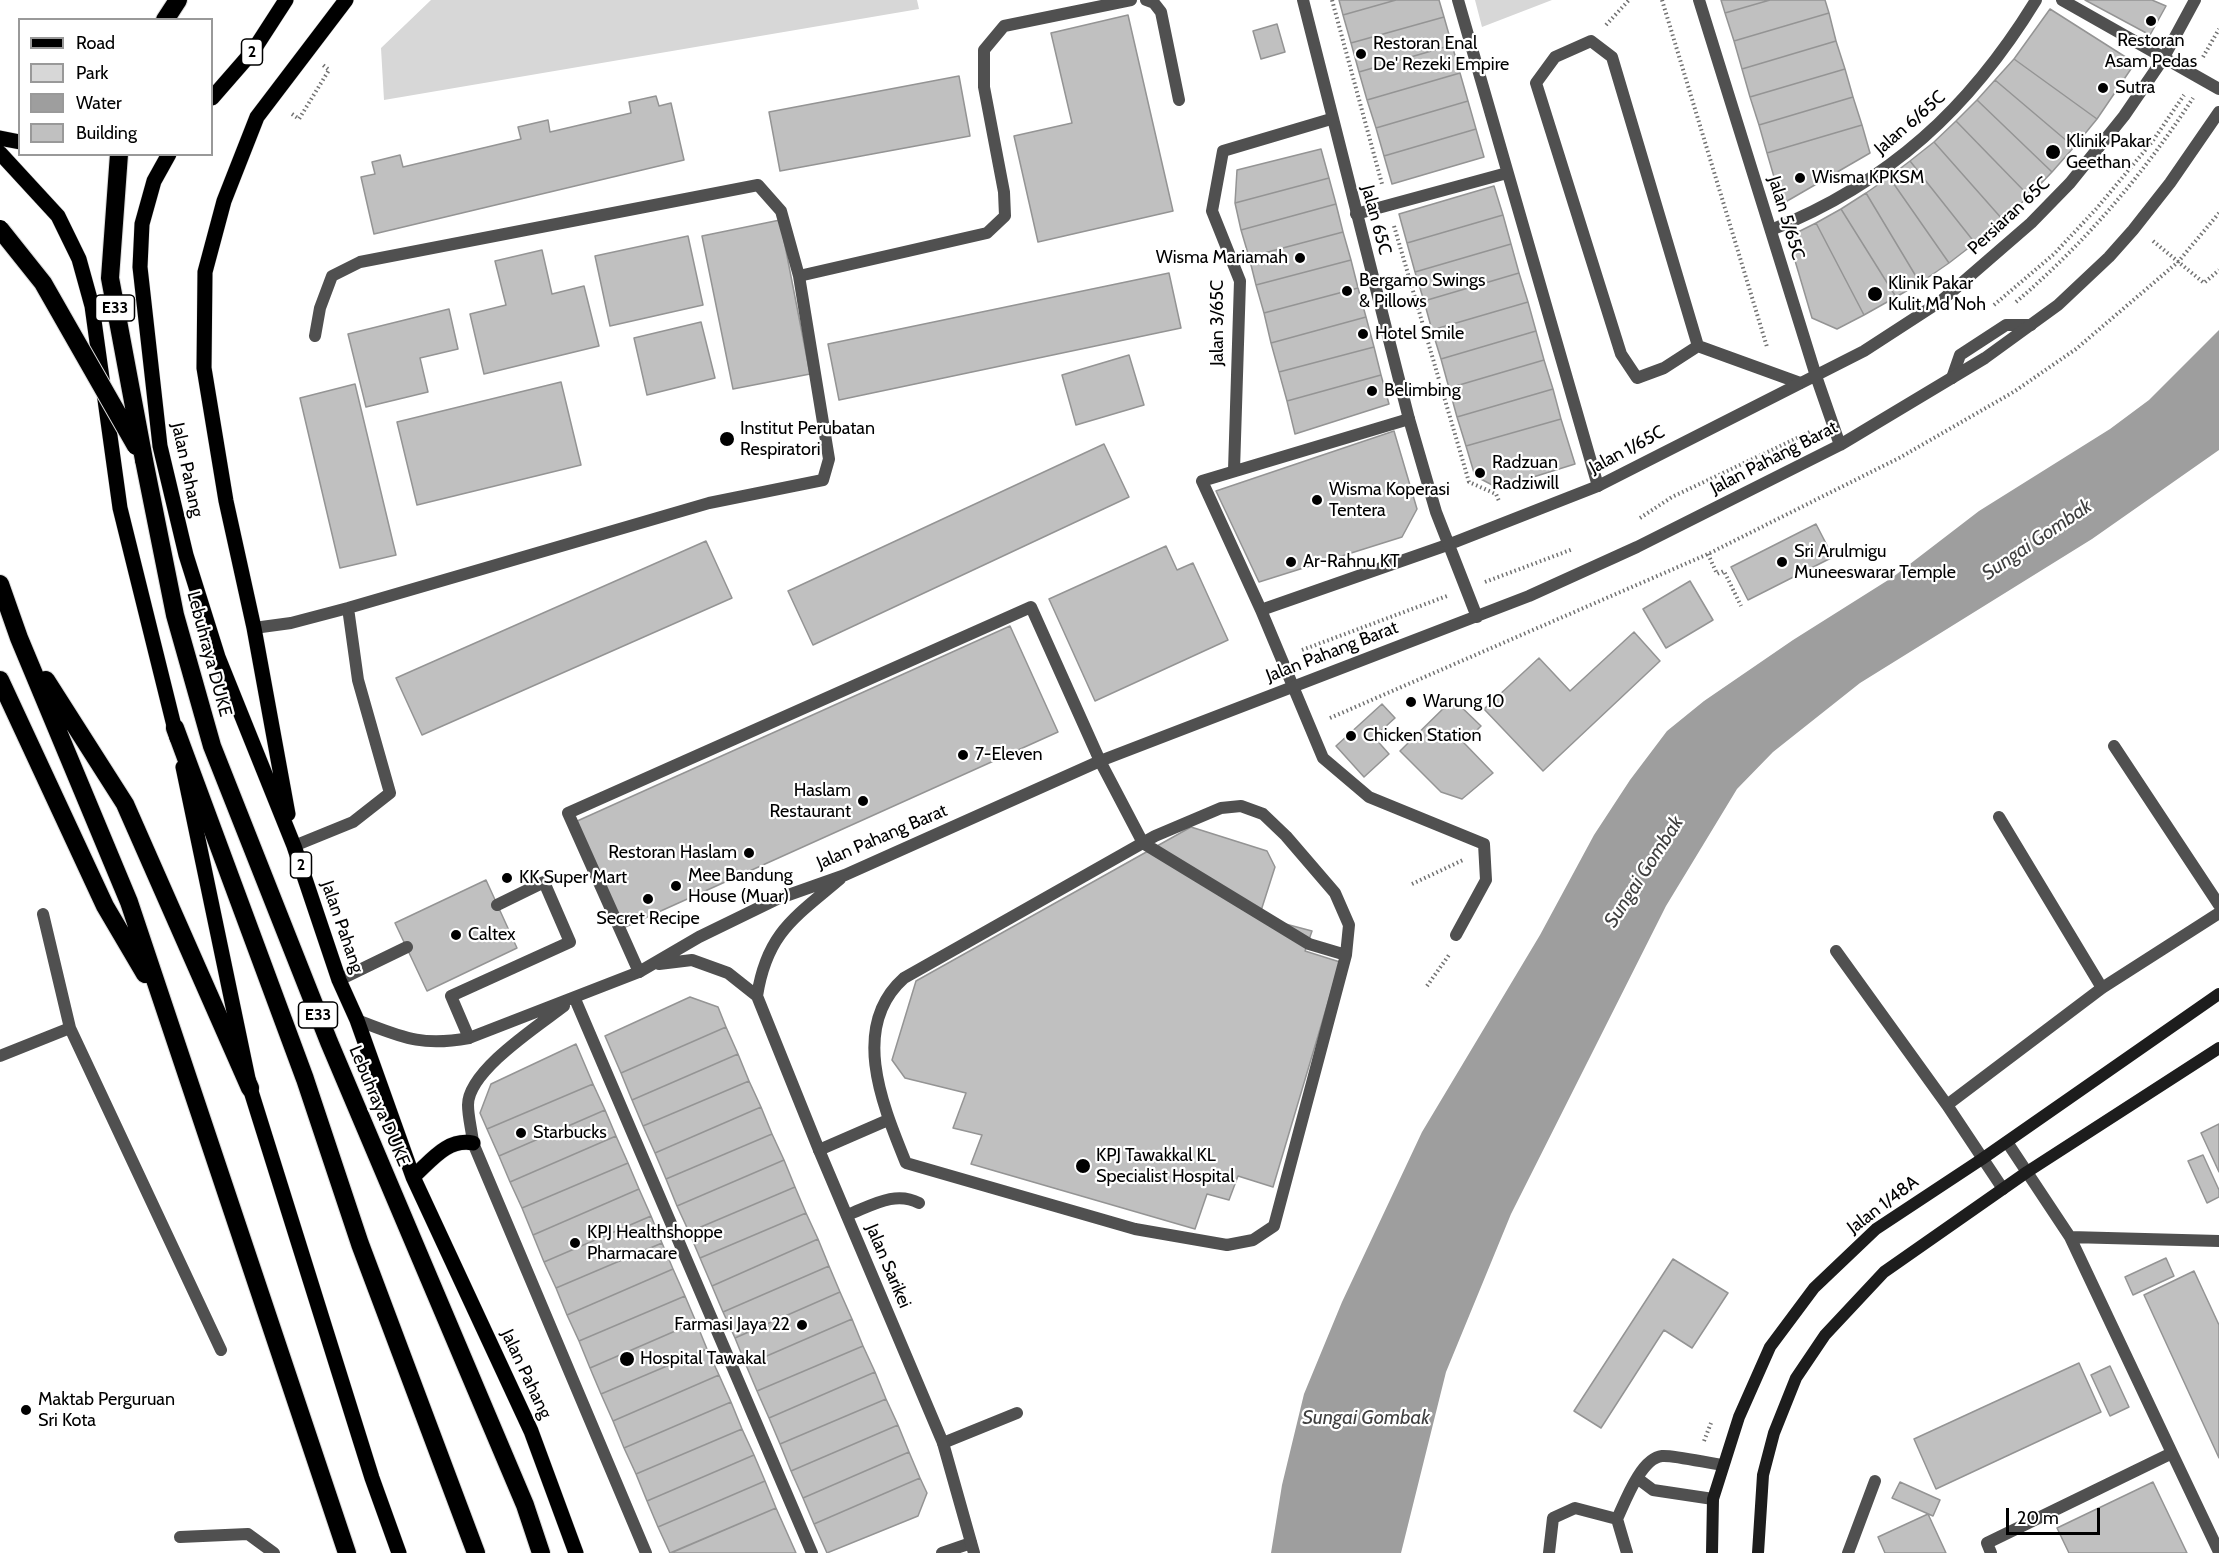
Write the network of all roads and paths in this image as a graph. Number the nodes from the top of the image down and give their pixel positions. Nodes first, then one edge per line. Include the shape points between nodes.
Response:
1 (178, 0) edge
2 (286, 0) edge
3 (346, 0) edge
4 (1131, 0) edge
5 (1146, 0) edge
6 (1303, 0) edge
7 (1332, 0) edge
8 (1458, 0) edge
9 (1629, 0) edge
10 (1662, 0) edge
11 (1699, 0) edge
12 (2036, 0) edge
13 (2062, 0) edge
14 (2195, 0) edge
15 (166, 18) edge
16 (2219, 29) edge
17 (1591, 41) junction
18 (2163, 59) junction
19 (2198, 65) dead end
20 (329, 70) dead end
21 (313, 84) dead end
22 (318, 88) junction
23 (2219, 89) edge
24 (213, 97) edge
25 (2192, 99) dead end
26 (1179, 100) dead end
27 (2219, 112) edge
28 (292, 114) dead end
29 (1331, 119) junction
30 (0, 138) edge
31 (18, 142) edge
32 (0, 153) edge
33 (119, 156) edge
34 (168, 156) edge
35 (1508, 173) junction
36 (1388, 205) junction
37 (2219, 213) edge
38 (1356, 214) junction
39 (2136, 226) junction
40 (0, 229) edge
41 (1771, 230) junction
42 (2178, 262) junction
43 (2219, 270) edge
44 (799, 276) junction
45 (1987, 311) dead end
46 (315, 336) dead end
47 (1698, 346) junction
48 (1765, 370) junction
49 (1816, 375) junction
50 (1800, 383) junction
51 (1409, 419) junction
52 (1840, 445) junction
53 (144, 460) junction
54 (1226, 476) junction
55 (1598, 486) junction
56 (1507, 522) junction
57 (1450, 544) junction
58 (1708, 554) junction
59 (0, 584) edge
60 (1741, 606) dead end
61 (348, 608) junction
62 (1261, 610) junction
63 (1476, 617) junction
64 (254, 628) junction
65 (19, 638) junction
66 (0, 680) edge
67 (1293, 685) junction
68 (1310, 726) junction
69 (175, 728) junction
70 (2114, 746) dead end
71 (1100, 761) junction
72 (1999, 817) dead end
73 (1143, 843) junction
74 (294, 846) junction
75 (1484, 852) junction
76 (845, 875) junction
77 (1412, 884) dead end
78 (497, 905) dead end
79 (2219, 905) edge
80 (2219, 913) edge
81 (43, 914) dead end
82 (1456, 935) joint
83 (407, 947) dead end
84 (1836, 951) dead end
85 (1346, 955) junction
86 (654, 965) junction
87 (639, 972) junction
88 (339, 980) junction
89 (1427, 986) dead end
90 (2102, 988) junction
91 (2219, 994) edge
92 (757, 996) junction
93 (575, 999) junction
94 (162, 1004) junction
95 (357, 1020) junction
96 (70, 1028) junction
97 (469, 1038) junction
98 (2219, 1048) edge
99 (0, 1056) edge
100 (250, 1088) junction
101 (1947, 1105) junction
102 (888, 1120) junction
103 (2007, 1142) junction
104 (473, 1143) junction
105 (819, 1149) junction
106 (1982, 1159) junction
107 (2027, 1172) junction
108 (413, 1177) junction
109 (2003, 1189) junction
110 (919, 1203) dead end
111 (847, 1215) junction
112 (2070, 1237) junction
113 (2219, 1241) edge
114 (221, 1350) dead end
115 (1017, 1413) dead end
116 (943, 1443) junction
117 (2172, 1454) junction
118 (1722, 1465) junction
119 (1637, 1478) junction
120 (1875, 1481) dead end
121 (1713, 1499) junction
122 (1617, 1519) junction
123 (180, 1537) dead end
124 (972, 1548) edge
125 (2219, 1552) edge
126 (274, 1553) edge
127 (347, 1553) edge
128 (399, 1553) edge
129 (476, 1553) edge
130 (541, 1553) edge
131 (576, 1553) edge
132 (646, 1553) edge
133 (812, 1553) edge
134 (942, 1553) edge
135 (1549, 1553) edge
136 (1627, 1553) edge
137 (1712, 1553) edge
138 (1758, 1553) edge
139 (1848, 1553) edge
140 (1991, 1553) edge

1 - 15 highway
2 - 24 main road, 2 via 253,51
3 - 64 main road via 257,117 224,201 205,272 204,368 226,501
4 - 44 street via 1004,26 984,50 984,87 1005,216 987,233
5 - 26 street via 1161,12
6 - 29 street, Jalan 65C
7 - 36 path
8 - 35 street
9 - 17 path
10 - 48 path via 1770,360
11 - 41 street, Jalan 5/65C
12 - 41 street, Jalan 6/65C via 1980,81 1916,145 1839,199
13 - 18 street
14 - 18 street, Persiaran 65C
16 - 19 path
17 - 47 street via 1612,57
17 - 47 street via 1555,57 1536,83 1621,354 1637,378 1664,368
18 - 23 street
18 - 49 street, Persiaran 65C via 2077,175 2031,223 1941,301 1864,351
20 - 22 path
21 - 22 path
22 - 28 path via 299,118
25 - 45 path via 2182,94 2152,142 2097,208 2054,254
27 - 39 street, Jalan Pahang Barat
29 - 38 street, Jalan 65C
29 - 54 street, Jalan 3/65C via 1223,151 1212,211 1240,281
30 - 31 main road
32 - 69 main road via 57,216 79,259 92,306 120,508
33 - 53 highway, E33, bridge via 110,278
34 - 74 main road, Jalan Pahang / 2 via 154,181 142,224 140,267 160,447 186,555 218,657
35 - 36 street
35 - 55 street
36 - 38 street
36 - 56 path via 1469,482 1496,494
37 - 42 path
38 - 51 street, Jalan 65C
39 - 42 path
39 - 52 street, Jalan Pahang Barat via 2086,279 2031,325
40 - 53 highway, E33, bridge via 43,283
41 - 49 street, Jalan 5/65C
42 - 43 path via 2204,283
42 - 58 path via 2076,349 2015,391 1901,457
44 - 46 street via 781,211 758,185 360,262 332,276
44 - 61 street via 829,459 823,480 709,503
47 - 48 street
48 - 50 street
49 - 50 street, Jalan 1/65C
49 - 52 street, Jalan 5/65C
50 - 55 street, Jalan 1/65C
51 - 54 street via 1304,455
51 - 57 street, Jalan 65C
52 - 63 street, Jalan Pahang Barat via 1637,547
53 - 130 highway, Lebuhraya DUKE / E33 via 175,615 212,746 280,923 525,1505
54 - 62 street via 1202,481
55 - 56 street, Jalan 1/65C
56 - 57 street, Jalan 1/65C
57 - 62 street, Jalan 1/65C
57 - 63 street, Jalan 65C
58 - 60 path via 1717,574 1724,571
58 - 68 path
59 - 65 highway
61 - 64 street
61 - 74 street via 358,680 390,793 353,822
62 - 67 street
63 - 67 street, Jalan Pahang Barat
64 - 74 main road
65 - 94 highway via 129,902
65 - 100 highway via 125,804
66 - 94 highway via 105,906
67 - 68 street
67 - 71 street, Jalan Pahang Barat
68 - 75 street via 1323,758 1369,797 1484,844
69 - 100 main road
69 - 129 highway, E33 via 305,1078 360,1244
70 - 79 street
71 - 73 street
71 - 76 street, Jalan Pahang Barat
71 - 87 street via 1031,607 568,813
72 - 90 street
73 - 85 street via 1309,945
73 - 85 street via 1221,808 1241,806 1263,814 1339,901 1349,925
73 - 102 street via 903,978 892,988 874,1039 876,1070
74 - 88 main road, Jalan Pahang / 2
75 - 77 path
75 - 82 street via 1486,880
76 - 86 street, Jalan Pahang Barat via 777,899 699,937
76 - 92 street via 784,927 766,958
78 - 97 street via 544,882 570,942 451,996
80 - 90 street
81 - 96 street
82 - 89 path via 1450,954
83 - 88 street
84 - 101 street
85 - 102 street via 1274,1227 1253,1240 1227,1245 1135,1229 906,1163
86 - 87 street, Jalan Pahang Barat
86 - 92 street, Jalan Sarikei via 692,960 728,973
87 - 93 street, Jalan Pahang Barat
88 - 95 main road, Jalan Pahang / 2
90 - 101 street
91 - 103 main road, Jalan 1/48A
92 - 105 street, Jalan Sarikei
93 - 97 street, Jalan Pahang Barat
93 - 104 street via 525,1036 473,1084 468,1104
93 - 133 street
94 - 127 highway
95 - 97 street, Jalan Pahang Barat via 410,1041 441,1043
95 - 108 main road, Jalan Pahang / 2
96 - 99 street
96 - 114 street
98 - 107 main road
100 - 128 main road
101 - 106 street
102 - 105 street
103 - 106 main road, Jalan 1/48A
103 - 107 street
104 - 108 main road via 450,1144
104 - 132 street
105 - 111 street, Jalan Sarikei
106 - 109 street
106 - 118 main road, Jalan 1/48A via 1876,1229 1814,1288 1770,1347
107 - 109 main road
107 - 112 street
108 - 131 main road, Jalan Pahang / 2 via 531,1431
109 - 138 main road via 1884,1272 1825,1335 1796,1378 1773,1433 1763,1474
110 - 111 street via 907,1196 888,1199
111 - 116 street, Jalan Sarikei
112 - 113 street
112 - 117 street
115 - 116 street
116 - 124 street, Jalan Sarikei
117 - 125 street
117 - 140 street via 1987,1543
118 - 119 street via 1661,1456 1648,1463
118 - 121 main road, Jalan 1/48A
119 - 121 street via 1653,1490
119 - 122 street
120 - 139 street
121 - 137 main road, Jalan 1/48A
122 - 135 street via 1575,1508 1553,1518
122 - 136 street
123 - 126 street via 248,1534
124 - 134 street

